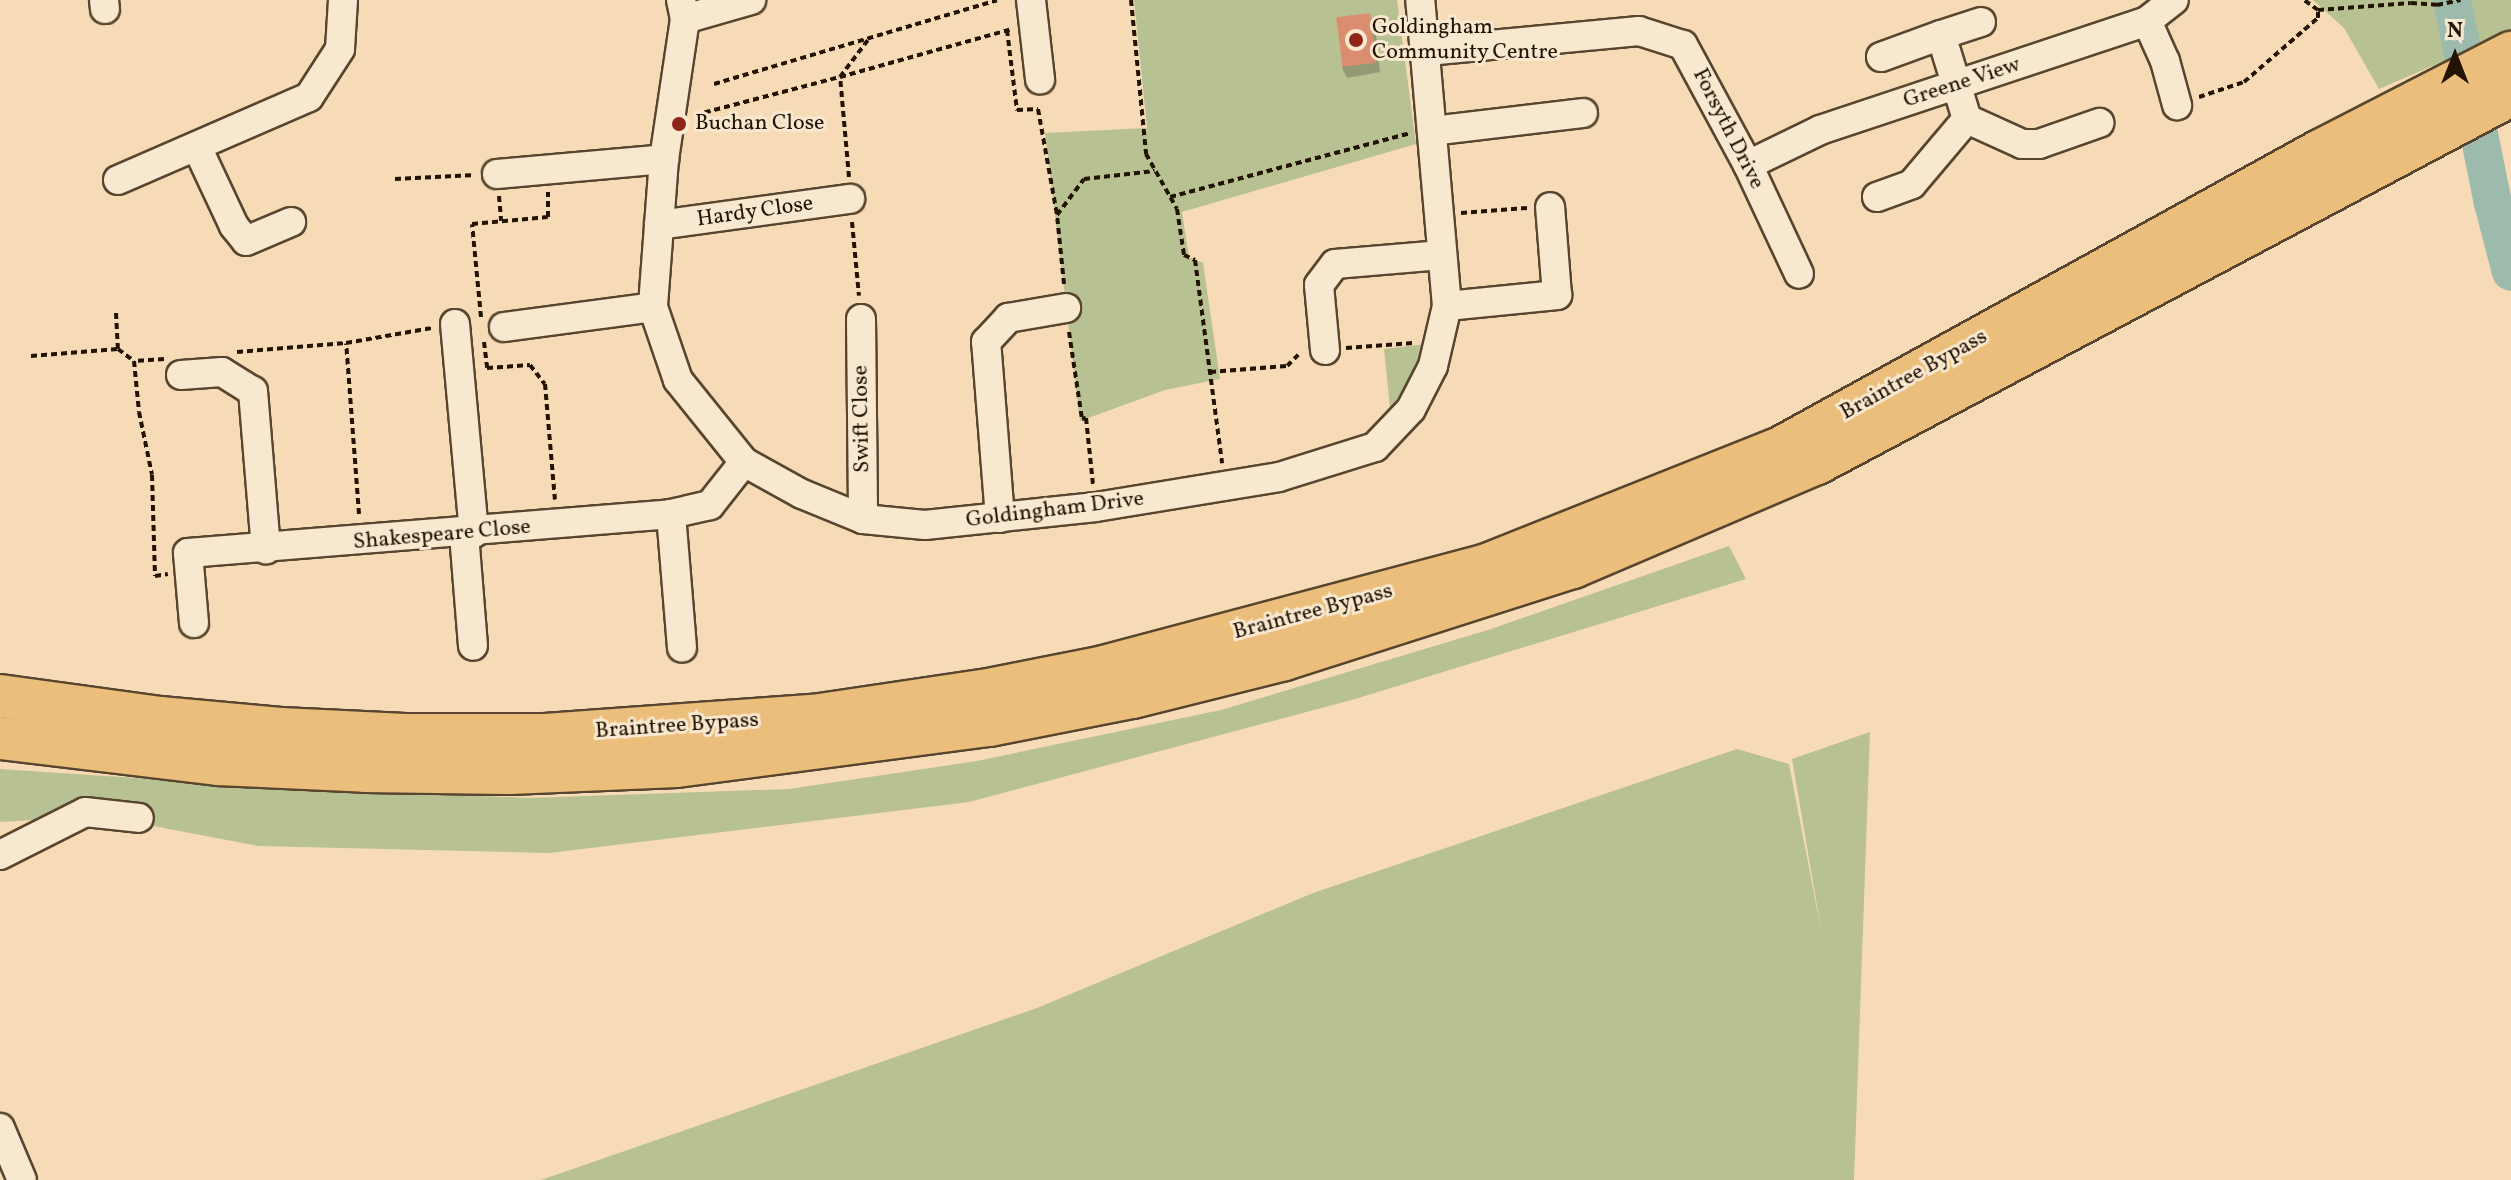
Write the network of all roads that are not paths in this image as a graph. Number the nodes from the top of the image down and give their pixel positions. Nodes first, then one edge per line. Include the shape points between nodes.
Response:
1 (343, 0) edge
2 (751, 0) edge
3 (1031, 0) edge
4 (1420, 0) edge
5 (2174, 0) edge
6 (683, 10) edge
7 (2147, 21) junction
8 (1981, 22) dead end
9 (1941, 35) junction
10 (1427, 51) junction
11 (2511, 53) edge
12 (1881, 57) dead end
13 (1040, 79) dead end
14 (1959, 84) junction
15 (2511, 95) edge
16 (2177, 105) road end
17 (1583, 113) dead end
18 (1967, 119) junction
19 (2099, 123) dead end
20 (1432, 129) junction
21 (2387, 138) junction
22 (664, 159) junction
23 (202, 160) junction
24 (1748, 165) junction
25 (497, 174) road end
26 (118, 180) dead end
27 (1877, 197) dead end
28 (850, 199) road end
29 (1550, 207) road end
30 (291, 222) dead end
31 (659, 225) junction
32 (1442, 255) junction
33 (1799, 274) dead end
34 (1447, 306) junction
35 (653, 307) junction
36 (1066, 308) dead end
37 (861, 319) road end
38 (1325, 350) dead end
39 (173, 367) road end
40 (744, 462) junction
41 (671, 514) junction
42 (1000, 518) junction
43 (863, 519) junction
44 (469, 533) junction
45 (266, 549) junction
46 (194, 623) dead end
47 (473, 646) dead end
48 (682, 648) dead end
49 (0, 696) edge
50 (0, 738) edge
51 (139, 818) dead end
52 (0, 855) edge
53 (0, 1128) edge
54 (22, 1180) edge

1 - 23 street via 340,49 309,97
2 - 6 street
3 - 13 street
4 - 10 street, Goldingham Drive
5 - 7 street, Greene View
6 - 22 street, Goldingham Drive
7 - 14 street, Greene View
7 - 16 street
8 - 9 street
9 - 12 street
9 - 14 street
10 - 20 street, Goldingham Drive
10 - 24 street, Forsyth Drive via 1639,31 1683,45
11 - 21 highway, Braintree Bypass
14 - 18 street
14 - 24 street, Greene View via 1820,130
15 - 21 highway, Braintree Bypass
17 - 20 street
18 - 19 street via 2022,144 2039,144
18 - 27 street via 1912,184
20 - 32 street, Goldingham Drive
21 - 49 highway, Braintree Bypass via 1779,449 1487,565 1104,667 813,716 545,735 281,729
21 - 50 highway, Braintree Bypass via 1817,463 1573,567 1284,659 990,725 677,766 510,773 365,771 219,764
22 - 25 street
22 - 31 street, Goldingham Drive
23 - 26 street
23 - 30 street via 246,241
24 - 33 street, Forsyth Drive
28 - 31 street, Hardy Close
29 - 34 street via 1557,295
31 - 35 street, Goldingham Drive
32 - 34 street, Goldingham Drive
32 - 38 street via 1335,264 1319,285
34 - 42 street, Goldingham Drive via 1433,366 1411,409 1375,447 1279,477
35 - 40 street, Goldingham Drive via 678,380
35 - 44 street via 480,323
36 - 42 street via 1008,318 986,342
37 - 43 street, Swift Close
39 - 45 street via 222,372 253,391
40 - 41 street, Shakespeare Close via 710,505
40 - 43 street, Goldingham Drive
41 - 44 street, Shakespeare Close
41 - 48 street
42 - 43 street, Goldingham Drive via 925,525
44 - 45 street, Shakespeare Close
44 - 47 street
45 - 46 street, Shakespeare Close via 188,553
51 - 52 street via 85,812
53 - 54 street

